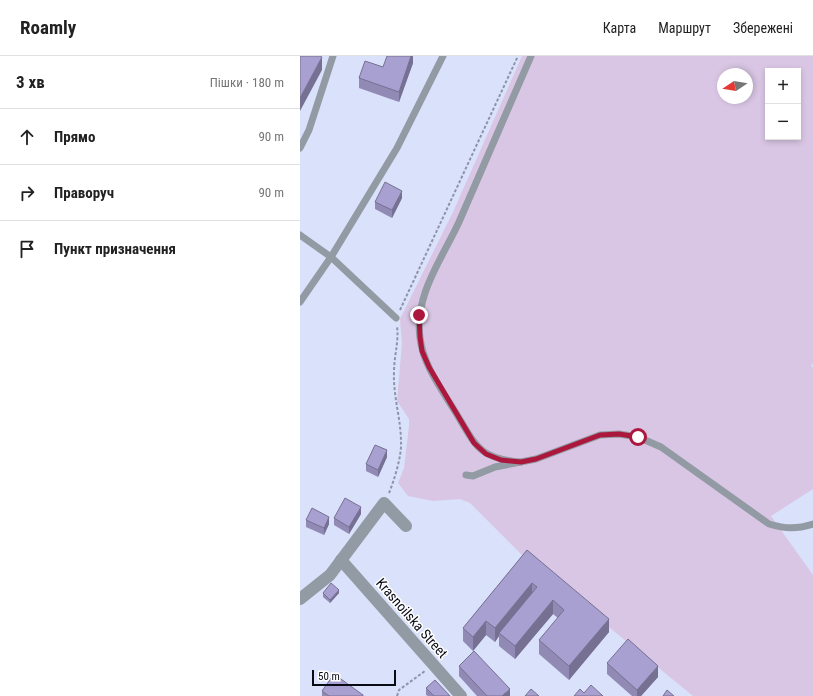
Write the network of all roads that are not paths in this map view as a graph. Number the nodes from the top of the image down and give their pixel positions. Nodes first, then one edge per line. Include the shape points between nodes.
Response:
1 (332, 56) edge
2 (443, 56) edge
3 (531, 56) edge
4 (300, 148) edge
5 (300, 235) edge
6 (331, 257) junction
7 (300, 302) edge
8 (396, 318) road end
9 (521, 462) junction
10 (466, 475) dead end
11 (813, 524) edge
12 (406, 526) dead end
13 (341, 560) junction
14 (300, 600) edge
15 (461, 696) edge

1 - 4 lane via 309,130
2 - 6 lane via 397,148
3 - 9 lane via 458,224 424,294 419,315 422,351 474,443 486,454 501,460
5 - 6 lane
6 - 7 lane
6 - 8 lane
9 - 10 lane via 495,467 473,476
9 - 11 lane via 536,459 600,435 638,437 661,447 769,524 785,529
12 - 13 street via 384,503
13 - 14 street via 330,575
13 - 15 street, Krasnoilska Street

